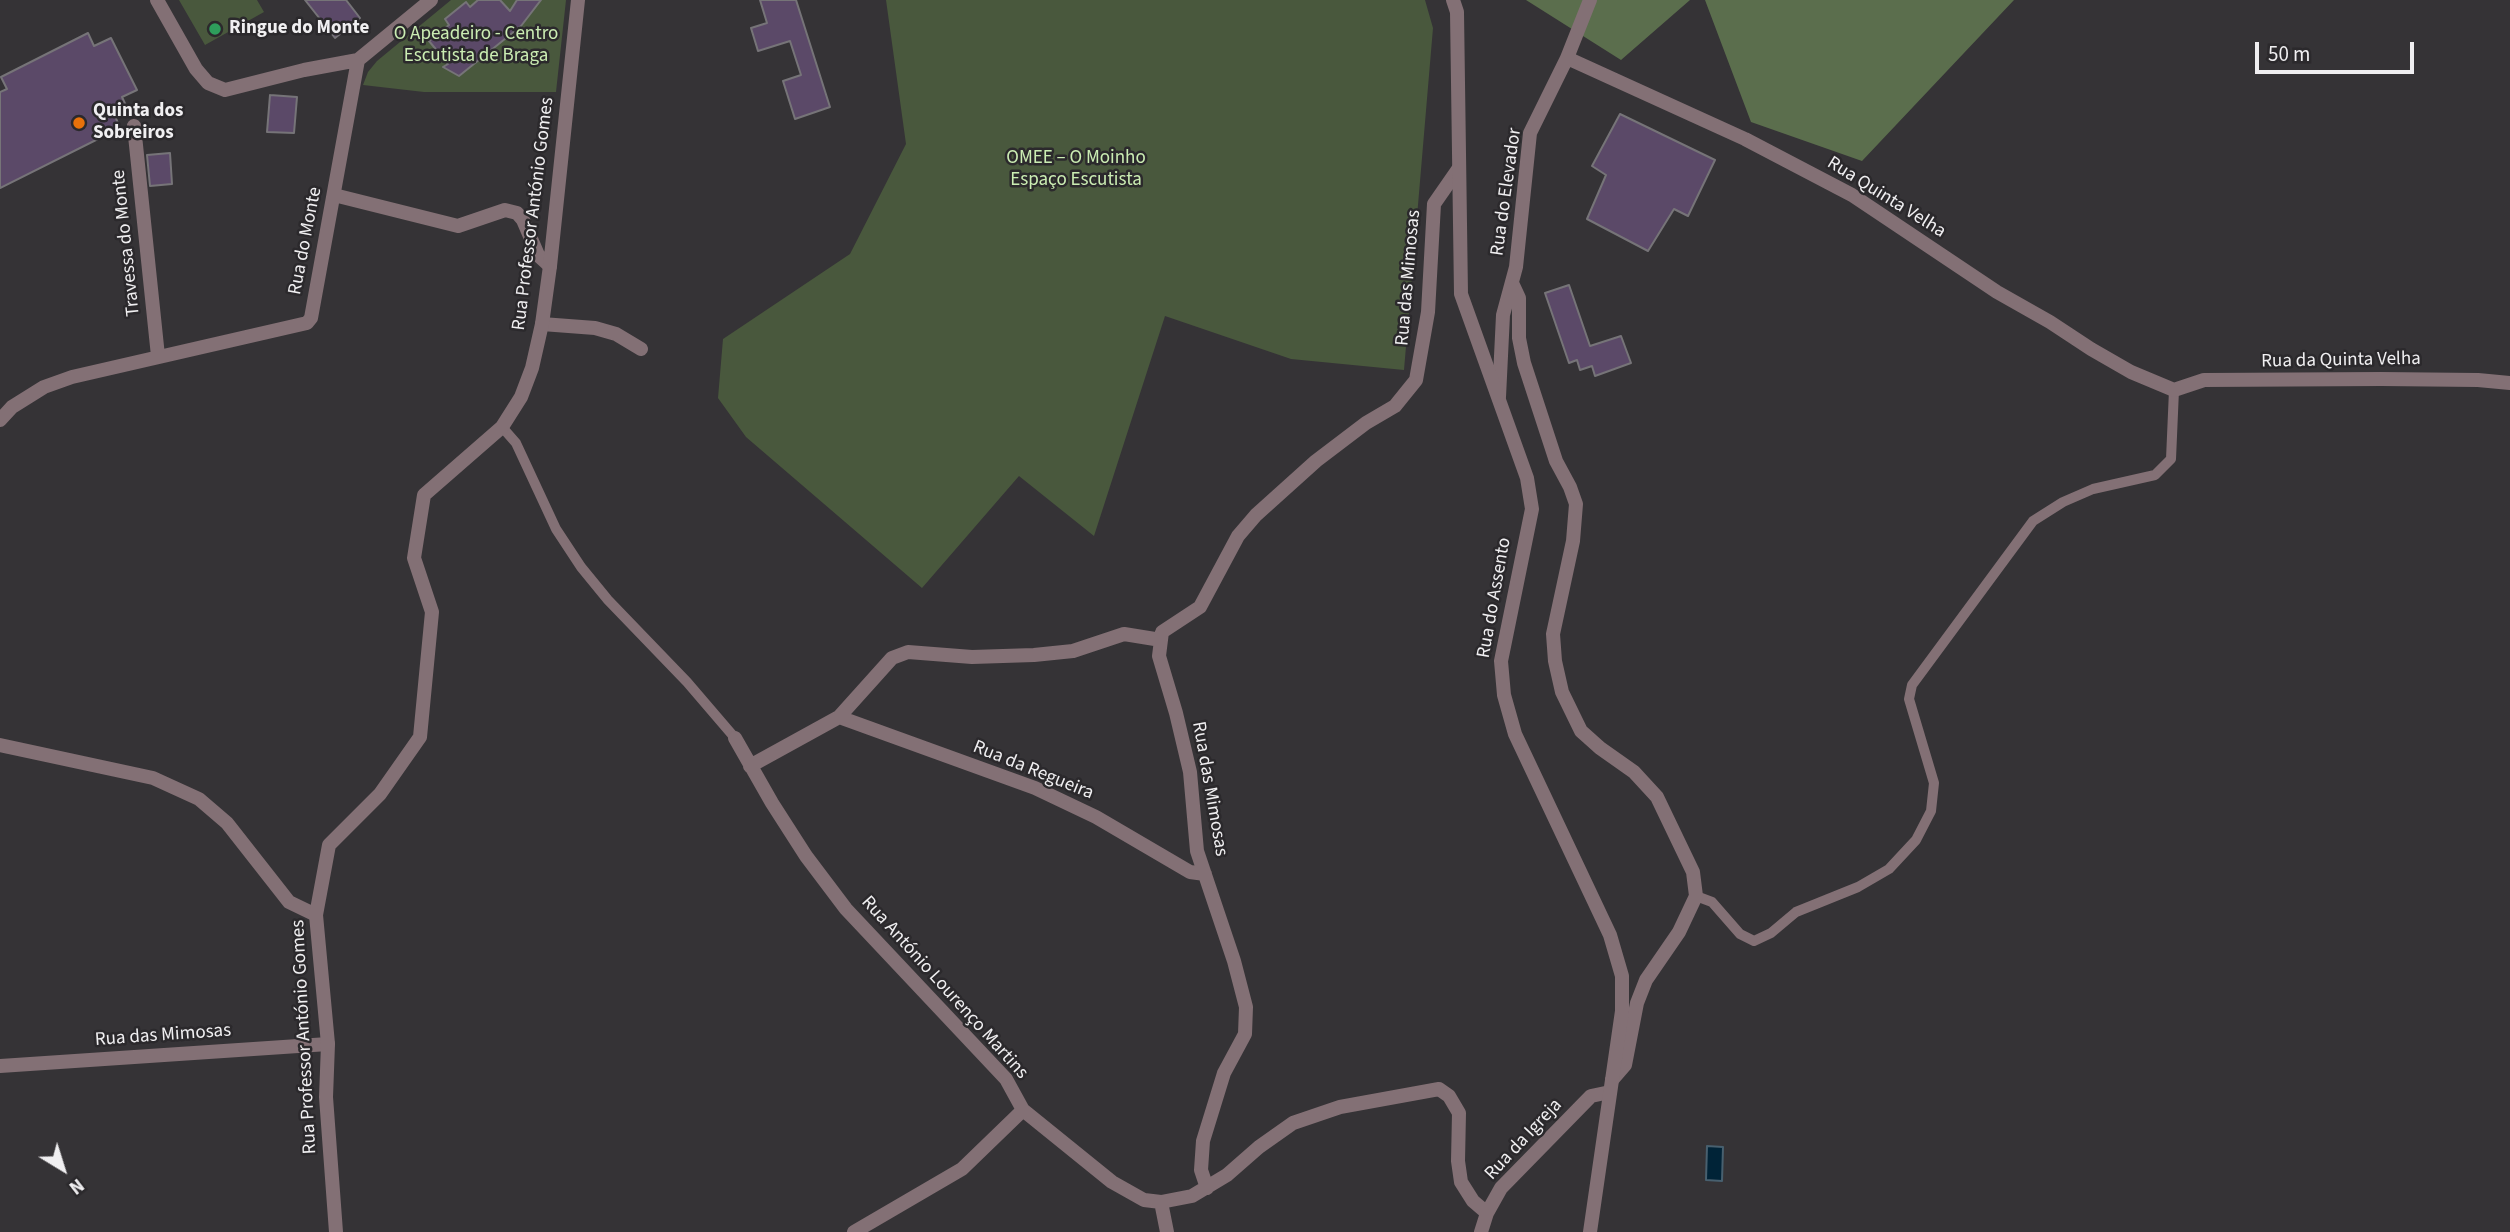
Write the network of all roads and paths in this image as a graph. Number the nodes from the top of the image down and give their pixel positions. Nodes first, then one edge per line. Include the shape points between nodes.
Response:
1 (157, 0) edge
2 (431, 0) edge
3 (578, 0) edge
4 (1453, 0) edge
5 (1590, 0) edge
6 (1567, 58) junction
7 (358, 60) junction
8 (134, 126) dead end
9 (1459, 168) junction
10 (334, 195) junction
11 (550, 266) junction
12 (1512, 283) junction
13 (542, 324) junction
14 (641, 349) dead end
15 (158, 356) junction
16 (2510, 383) edge
17 (2174, 390) junction
18 (1498, 399) junction
19 (0, 420) edge
20 (502, 427) junction
21 (1161, 640) junction
22 (839, 717) junction
23 (735, 738) joint
24 (0, 745) edge
25 (750, 766) junction
26 (1205, 874) junction
27 (1696, 897) junction
28 (316, 915) junction
29 (328, 1044) junction
30 (0, 1066) edge
31 (1611, 1086) junction
32 (1023, 1110) junction
33 (1207, 1188) junction
34 (1161, 1202) junction
35 (1488, 1213) junction
36 (336, 1232) edge
37 (854, 1232) edge
38 (1167, 1232) edge
39 (1481, 1232) edge
40 (1590, 1232) edge

1 - 7 street via 196,69 208,83 225,90
2 - 7 street
3 - 11 street, Rua Professor António Gomes
4 - 9 street, Rua do Assento via 1457,12
5 - 6 street, Rua do Elevador
6 - 12 street, Rua do Elevador via 1530,133
6 - 17 street, Rua Quinta Velha via 1745,139 1852,195 2091,349
7 - 10 street, Rua do Monte
8 - 15 street, Travessa do Monte
9 - 18 street, Rua do Assento via 1461,294
9 - 21 street, Rua das Mimosas via 1434,204 1428,312 1416,380 1395,406 1316,461 1256,515 1238,536 1200,607 1162,632
10 - 11 street via 458,226 505,210 517,213 538,255
10 - 15 street, Rua do Monte via 307,323
11 - 13 street, Rua Professor António Gomes
12 - 18 street, Rua do Elevador via 1503,315
12 - 27 street via 1519,298 1524,363 1556,461 1576,504 1553,634 1562,692 1581,731 1634,772 1657,797 1693,872
13 - 14 street via 595,328 617,334
13 - 20 street, Rua Professor António Gomes via 522,397
15 - 19 street, Rua do Monte via 44,387
16 - 17 street, Rua da Quinta Velha via 2204,380
17 - 27 lane via 2171,459 2155,475 2093,489 2033,521 1912,685 1909,699 1934,783 1931,810 1916,840 1889,869 1796,912 1754,941 1740,934 1712,902
18 - 31 street, Rua do Assento via 1527,478 1532,509 1501,661 1504,695 1515,734 1610,935 1622,976
20 - 23 lane, Rua António Lourenço Martins via 516,443 556,529 581,567
20 - 28 street, Rua Professor António Gomes via 424,495 414,558 432,612 420,737 380,794 330,845
21 - 22 street via 1124,635 1073,651 997,656 908,652 885,664
21 - 26 street, Rua das Mimosas via 1159,656 1189,772
22 - 25 street
22 - 26 street, Rua da Regueira via 1035,788 1096,817 1190,872
23 - 25 street, Rua António Lourenço Martins
24 - 28 street via 153,778 199,799 227,823 289,902
25 - 32 street, Rua António Lourenço Martins via 806,856 846,909 1006,1080
26 - 33 street, Rua das Mimosas via 1246,1007 1245,1034 1224,1073 1203,1141 1201,1170
27 - 31 street via 1646,980 1625,1065
28 - 29 street, Rua Professor António Gomes
29 - 30 street, Rua das Mimosas
29 - 36 street, Rua Professor António Gomes
31 - 35 street, Rua da Igreja via 1591,1096 1501,1188
31 - 40 street, Rua do Assento
32 - 34 street, Rua António Lourenço Martins via 1112,1182 1144,1200
32 - 37 street via 962,1169
33 - 34 street
33 - 35 street via 1293,1123 1340,1107 1439,1088 1459,1113 1461,1182
34 - 38 street
35 - 39 street, Rua da Igreja

